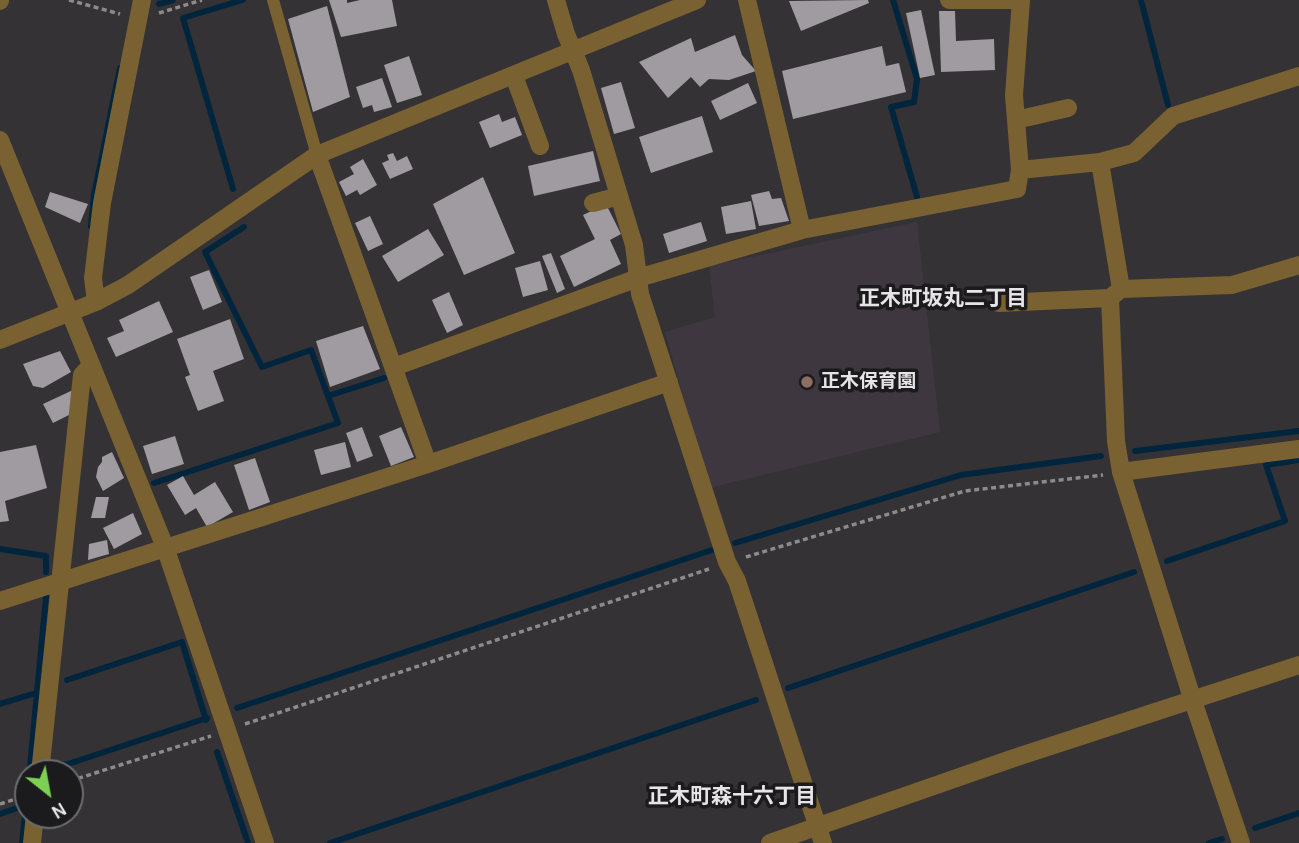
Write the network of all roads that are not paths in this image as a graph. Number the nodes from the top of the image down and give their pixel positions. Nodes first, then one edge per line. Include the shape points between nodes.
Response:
1 (142, 0) edge
2 (273, 0) edge
3 (556, 0) edge
4 (697, 0) edge
5 (747, 0) edge
6 (949, 0) edge
7 (1021, 0) edge
8 (573, 52) junction
9 (514, 76) junction
10 (1299, 76) edge
11 (1068, 108) dead end
12 (1016, 120) junction
13 (0, 140) edge
14 (540, 146) dead end
15 (317, 155) junction
16 (1100, 162) junction
17 (1020, 170) junction
18 (619, 196) junction
19 (593, 203) dead end
20 (802, 230) junction
21 (1299, 265) edge
22 (638, 278) junction
23 (1116, 294) junction
24 (96, 302) junction
25 (999, 303) dead end
26 (69, 312) junction
27 (0, 340) edge
28 (91, 365) junction
29 (394, 367) junction
30 (670, 382) junction
31 (1299, 449) edge
32 (428, 464) junction
33 (1121, 472) junction
34 (165, 547) junction
35 (60, 580) junction
36 (0, 600) edge
37 (1299, 665) edge
38 (1193, 701) junction
39 (41, 759) edge
40 (820, 835) edge
41 (265, 843) edge
42 (770, 843) edge
43 (1241, 843) edge

1 - 24 street via 102,203 93,278
2 - 15 lane
3 - 8 street
4 - 8 street
5 - 20 street
6 - 7 street
7 - 12 street
8 - 9 street
8 - 18 street
9 - 14 street
9 - 15 street
10 - 16 street via 1173,116 1134,153
11 - 12 street
12 - 17 street
13 - 26 street
15 - 24 street via 128,285
15 - 29 street
16 - 17 street
16 - 23 street
17 - 20 street via 1017,188
18 - 19 street
18 - 22 street via 634,245
20 - 22 street
21 - 23 street via 1232,285
22 - 29 street
22 - 30 street
23 - 25 street
23 - 33 street via 1116,441
24 - 26 street
26 - 27 street
26 - 28 street
28 - 34 street
28 - 35 street via 82,375
29 - 32 street
30 - 32 street
30 - 40 street
31 - 33 street
32 - 34 street
33 - 38 street
34 - 35 street
34 - 41 street
35 - 36 street
35 - 39 street
37 - 38 street
38 - 40 street via 1014,758
38 - 43 street
40 - 42 street

